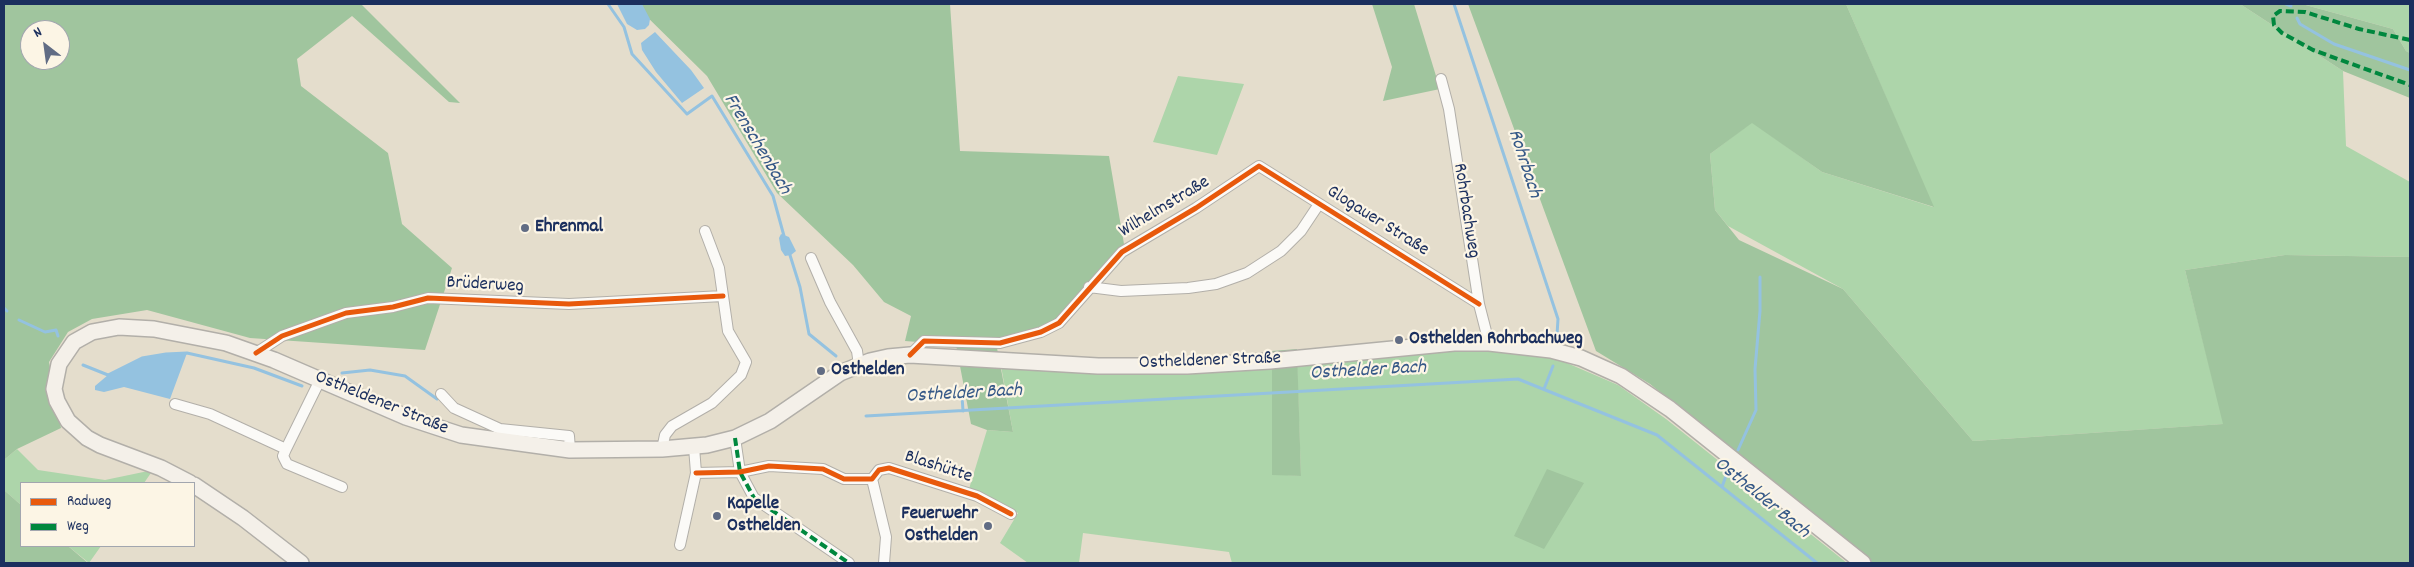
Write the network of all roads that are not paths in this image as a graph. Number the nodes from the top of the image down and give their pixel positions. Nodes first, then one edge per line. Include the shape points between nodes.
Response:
1 (1441, 79) dead end
2 (1259, 166) joint
3 (1319, 204) junction
4 (705, 231) dead end
5 (811, 258) dead end
6 (1089, 287) junction
7 (722, 296) junction
8 (1479, 304) junction
9 (1490, 342) junction
10 (256, 353) junction
11 (910, 355) junction
12 (859, 365) junction
13 (320, 380) junction
14 (441, 394) dead end
15 (175, 404) dead end
16 (735, 438) junction
17 (694, 447) junction
18 (286, 449) junction
19 (570, 450) junction
20 (662, 450) junction
21 (740, 472) junction
22 (696, 473) junction
23 (872, 479) junction
24 (188, 482) edge
25 (195, 486) edge
26 (342, 487) dead end
27 (1011, 514) dead end
28 (680, 545) dead end
29 (301, 563) edge
30 (848, 563) edge
31 (884, 563) edge
32 (1863, 563) edge

1 - 8 street, Rohrbachweg via 1449,109
2 - 3 street, Glogauer Straße
2 - 6 street, Wilhelmstraße via 1122,252
3 - 6 street via 1301,231 1281,251 1239,276 1216,284 1188,288 1121,291
3 - 8 street, Glogauer Straße
4 - 7 street via 719,268
5 - 12 street via 857,351
6 - 11 street, Wilhelmstraße via 1059,323 1042,332 1000,342 924,341
7 - 10 street, Brüderweg via 569,304 428,298 393,307 346,313 282,336
7 - 20 street via 728,331 746,362 741,375 712,403 672,426 665,434
8 - 9 street, Rohrbachweg
9 - 11 main road, Ostheldener Straße via 1187,366 1098,366
9 - 32 main road, Ostheldener Straße via 1551,350 1581,358 1621,376 1670,409
10 - 13 main road, Ostheldener Straße
10 - 24 main road, Ostheldener Straße via 154,329 119,327 82,336 59,364 54,389 68,421 100,446 161,468
11 - 12 main road, Ostheldener Straße
12 - 16 main road, Ostheldener Straße via 820,385 770,421
13 - 18 street
13 - 19 main road, Ostheldener Straße via 406,417 461,435
14 - 19 street, Ostheldener Straße via 454,408 500,429 570,436
15 - 18 street via 210,414
16 - 17 main road, Ostheldener Straße
16 - 21 street
17 - 20 main road, Ostheldener Straße
17 - 22 street
18 - 26 street via 283,456 287,464
19 - 20 main road, Ostheldener Straße
21 - 22 street, Blashütte
21 - 23 street, Blashütte via 768,466 823,469 844,480
21 - 30 street via 754,498
22 - 28 street
23 - 27 street, Blashütte via 878,470 890,468 977,496
23 - 31 street via 886,537
25 - 29 main road

